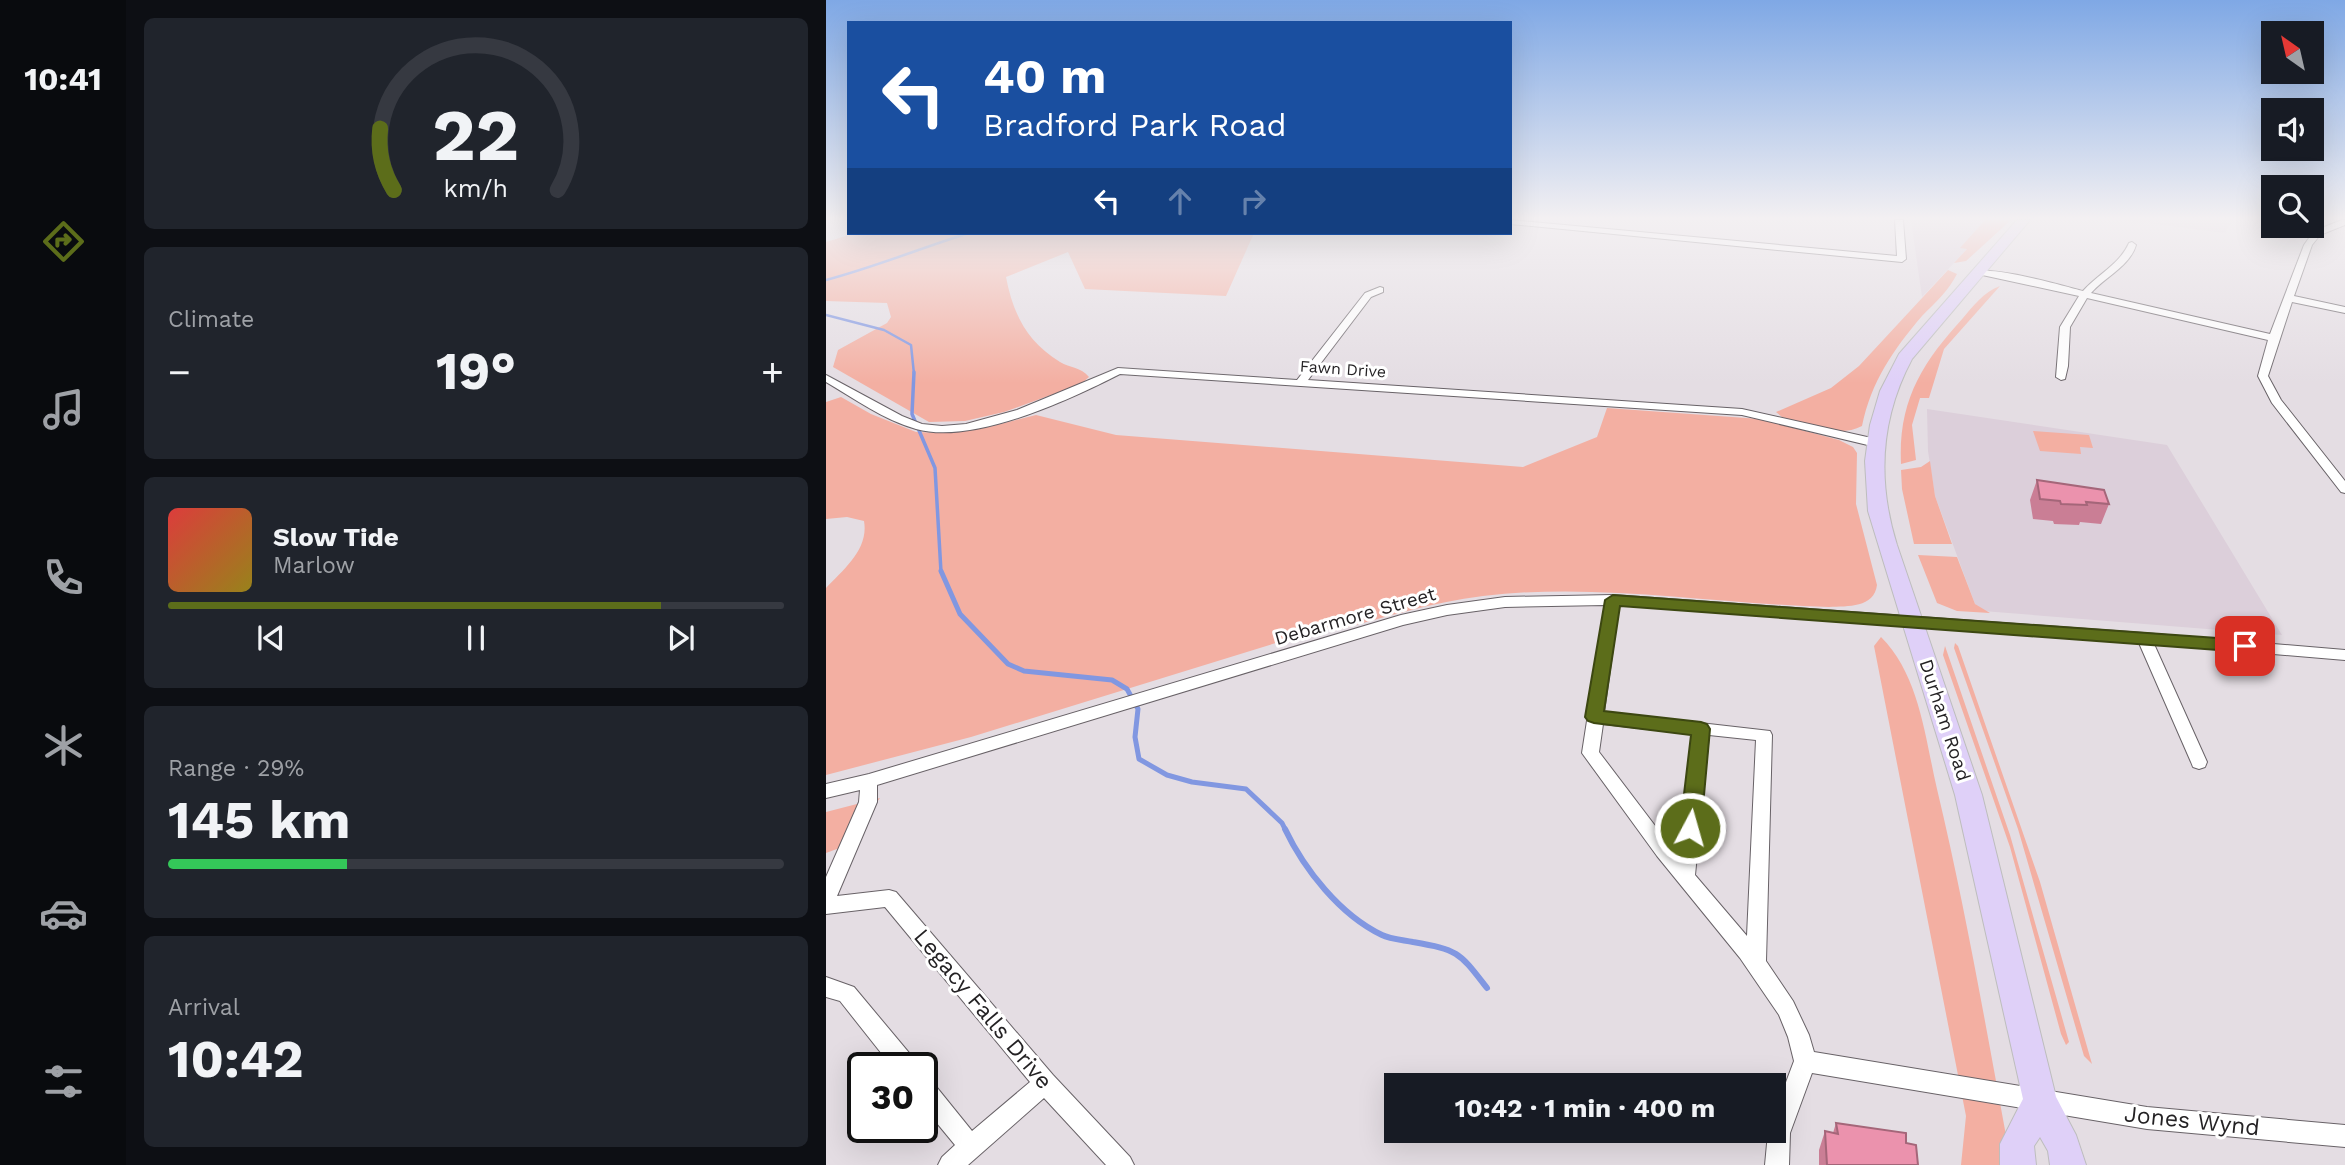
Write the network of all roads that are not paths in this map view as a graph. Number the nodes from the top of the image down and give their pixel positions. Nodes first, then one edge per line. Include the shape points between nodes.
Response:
1 (1977, 274) edge
2 (1981, 274) edge
3 (2104, 274) edge
4 (2297, 274) edge
5 (1380, 290) dead end
6 (2083, 298) junction
7 (2288, 298) junction
8 (2345, 310) edge
9 (2272, 342) junction
10 (2061, 377) dead end
11 (826, 378) edge
12 (1301, 383) junction
13 (1876, 443) junction
14 (2345, 489) edge
15 (1613, 600) junction
16 (1912, 621) junction
17 (2144, 638) junction
18 (2345, 655) edge
19 (1594, 717) junction
20 (1701, 729) junction
21 (2199, 762) dead end
22 (869, 780) junction
23 (826, 791) edge
24 (1685, 877) junction
25 (826, 899) edge
26 (826, 906) edge
27 (1756, 963) junction
28 (826, 988) edge
29 (894, 1052) edge
30 (1805, 1060) junction
31 (1045, 1083) junction
32 (2040, 1102) junction
33 (938, 1107) edge
34 (2345, 1136) edge
35 (971, 1147) junction
36 (950, 1165) edge
37 (1122, 1165) edge
38 (1777, 1165) edge
39 (2018, 1165) edge
40 (2068, 1165) edge

1 - 13 main road, Durham Road via 1924,333 1893,377 1878,419
2 - 6 street
3 - 6 street
4 - 7 street
5 - 12 street via 1368,295
6 - 9 street
6 - 10 street via 2066,323
7 - 8 street
7 - 9 street
9 - 14 street via 2263,376
11 - 12 street, Fawn Drive via 919,427 936,429 1000,418 1118,371
12 - 13 street, Fawn Drive via 1742,412
13 - 16 main road, Durham Road via 1876,502
15 - 16 street, Debarmore Street
15 - 19 street
15 - 22 street, Debarmore Street via 1505,602 1401,620
16 - 17 street, Debarmore Street
16 - 32 main road, Durham Road via 1981,833
17 - 18 street, Debarmore Street
17 - 21 street
19 - 20 street
19 - 24 street via 1590,753
20 - 24 street
20 - 27 street via 1764,734
22 - 23 street, Debarmore Street
22 - 25 street via 868,802
24 - 27 street
26 - 31 street, Legacy Falls Drive via 889,898
27 - 30 street via 1789,1013
28 - 29 street via 847,994
30 - 32 street
30 - 38 street via 1779,1133
31 - 35 street
31 - 37 street, Legacy Falls Drive
32 - 34 street, Jones Wynd via 2147,1118
32 - 39 main road via 2017,1144
32 - 40 main road, Durham Road via 2067,1154
33 - 35 street
35 - 36 street

